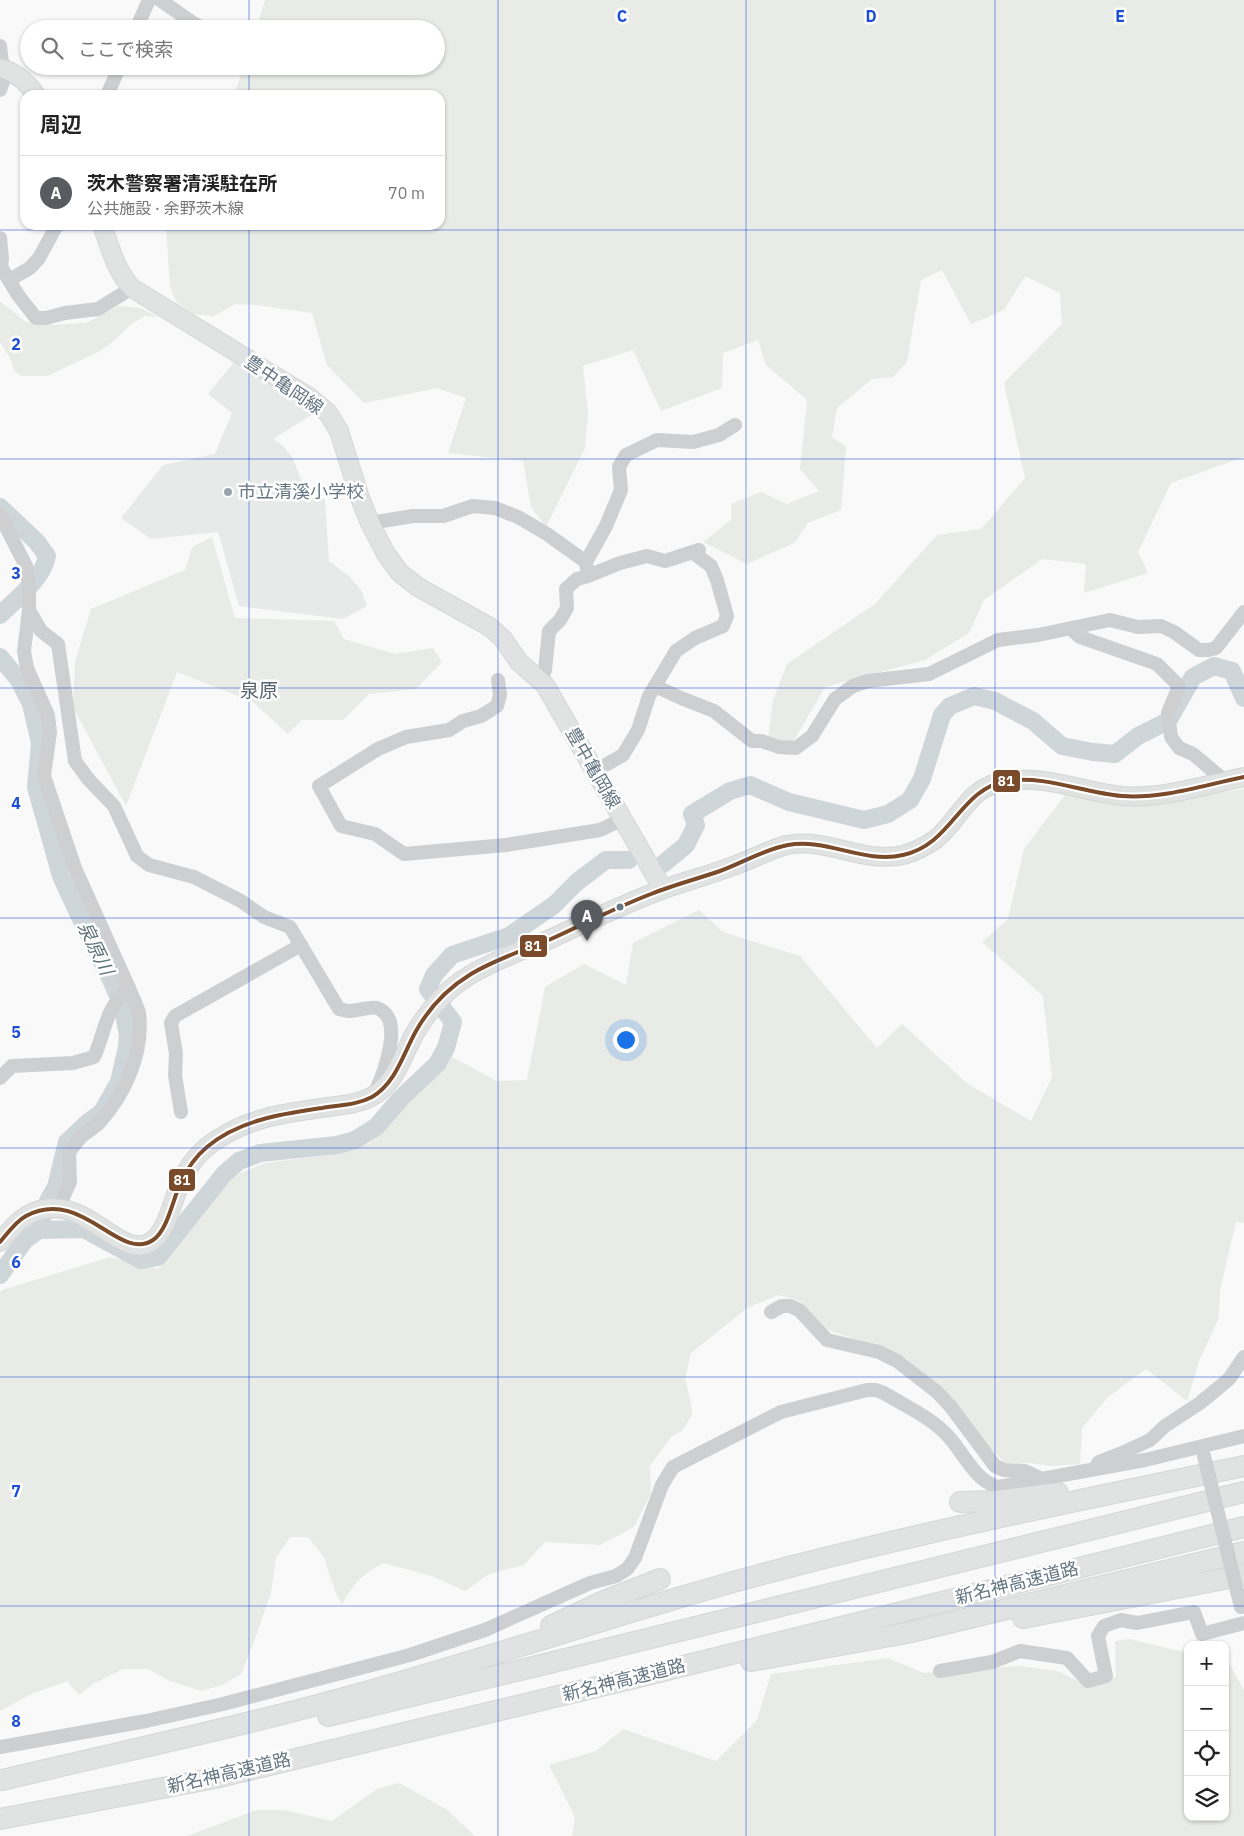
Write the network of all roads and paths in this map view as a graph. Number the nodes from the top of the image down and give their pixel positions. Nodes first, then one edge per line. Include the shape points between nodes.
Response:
1 (149, 0) edge
2 (160, 0) edge
3 (140, 20) edge
4 (189, 20) edge
5 (0, 46) edge
6 (2, 69) edge
7 (116, 75) edge
8 (0, 90) edge
9 (32, 90) edge
10 (109, 90) edge
11 (54, 230) edge
12 (104, 230) edge
13 (0, 238) edge
14 (3, 273) edge
15 (132, 288) junction
16 (735, 425) dead end
17 (0, 515) edge
18 (370, 523) junction
19 (587, 569) junction
20 (29, 610) junction
21 (1244, 612) edge
22 (1071, 629) junction
23 (498, 680) dead end
24 (540, 680) junction
25 (655, 686) junction
26 (594, 771) junction
27 (1244, 776) edge
28 (1225, 781) junction
29 (623, 819) junction
30 (663, 889) junction
31 (301, 946) junction
32 (129, 988) junction
33 (0, 1078) edge
34 (374, 1096) junction
35 (181, 1112) dead end
36 (50, 1210) junction
37 (0, 1242) edge
38 (771, 1312) dead end
39 (1244, 1357) edge
40 (1244, 1436) edge
41 (1203, 1451) junction
42 (1244, 1466) edge
43 (1095, 1470) junction
44 (1040, 1478) junction
45 (1167, 1482) junction
46 (1244, 1492) edge
47 (960, 1502) dead end
48 (1244, 1527) edge
49 (1244, 1552) edge
50 (1244, 1575) edge
51 (660, 1579) dead end
52 (1242, 1613) edge
53 (1244, 1624) edge
54 (907, 1633) junction
55 (462, 1664) junction
56 (940, 1671) dead end
57 (651, 1674) junction
58 (0, 1747) edge
59 (1, 1780) edge
60 (0, 1820) edge

1 - 3 street
2 - 4 street
5 - 6 street
6 - 8 street via 4,79
6 - 9 main road
7 - 10 street
11 - 14 street via 30,268
12 - 15 main road, 豊中亀岡線 via 116,263
13 - 14 street
14 - 15 street via 36,318 98,310
15 - 18 main road, 豊中亀岡線 via 309,397 328,413 340,431
16 - 19 street via 719,435 693,442 657,440 626,455 619,468 621,490
17 - 20 street via 26,566
18 - 19 street via 413,516 443,516 473,506 495,508 540,530
18 - 24 main road, 豊中亀岡線 via 400,573 418,587 490,627 519,662
19 - 24 street via 566,589 567,608 549,631 545,670
19 - 25 street via 647,556 665,561 695,551 711,566 727,616 723,626 695,638 676,651
20 - 31 street via 41,631 58,644 75,761 114,806 137,856 149,865 194,877 264,917 290,927
20 - 32 street via 24,651 27,668 48,715 50,732 44,776 75,868
21 - 22 street via 1216,648 1208,650 1199,650 1161,626 1138,627 1110,620
22 - 25 street via 998,640 930,674 868,681 853,686 835,699 812,736 796,748 752,741 714,711
22 - 28 street via 1080,637 1157,664 1179,686 1168,713 1171,738 1179,748 1193,754
23 - 29 street via 500,694 497,706 481,716 463,720 449,730 406,737 378,749 319,786 342,826 376,834 404,854 506,845 600,830
24 - 26 main road, 豊中亀岡線
25 - 26 street via 638,730 623,755
26 - 29 main road, 豊中亀岡線
27 - 28 main road
28 - 30 main road via 1143,797 1042,781 1005,781 973,795 937,838 901,855 880,857 811,844 790,844
29 - 30 main road, 豊中亀岡線
30 - 34 main road via 469,976 432,1008 417,1028 386,1088
31 - 34 street via 339,1009 376,1008 385,1013 391,1026 391,1043
31 - 35 street via 175,1016 171,1023
32 - 33 street via 108,1014 94,1057 73,1063 12,1066
32 - 36 street via 139,1013 138,1045 132,1068 111,1108 69,1152 70,1182
34 - 36 main road via 352,1103 266,1116 216,1140 202,1150 189,1166 164,1227 152,1242 128,1244 73,1211
36 - 37 main road via 21,1219
38 - 44 street via 790,1306 799,1310 827,1340 879,1352 896,1361 937,1392 995,1466 1025,1471
39 - 43 street via 1228,1379 1200,1404 1165,1426 1150,1440 1099,1462
40 - 41 street
41 - 43 street
41 - 52 street, bridge
42 - 45 highway
43 - 44 street
44 - 58 street via 998,1487 990,1484 983,1480 938,1426 884,1393 876,1390 858,1392 781,1412 672,1467 635,1558 616,1576 590,1583 485,1630 410,1655 223,1704
45 - 47 highway
45 - 55 highway via 799,1564 692,1593
46 - 59 highway, 新名神高速道路 via 320,1718
48 - 57 highway, 新名神高速道路
49 - 54 highway
50 - 54 highway via 1001,1622
51 - 55 highway
53 - 56 street via 1202,1634 1194,1612 1137,1623 1121,1620 1104,1626 1098,1636 1106,1676 1088,1680 1067,1658 1020,1651 992,1662
54 - 57 highway via 743,1662 693,1676
55 - 59 highway via 287,1714
57 - 60 highway, 新名神高速道路 via 215,1778

